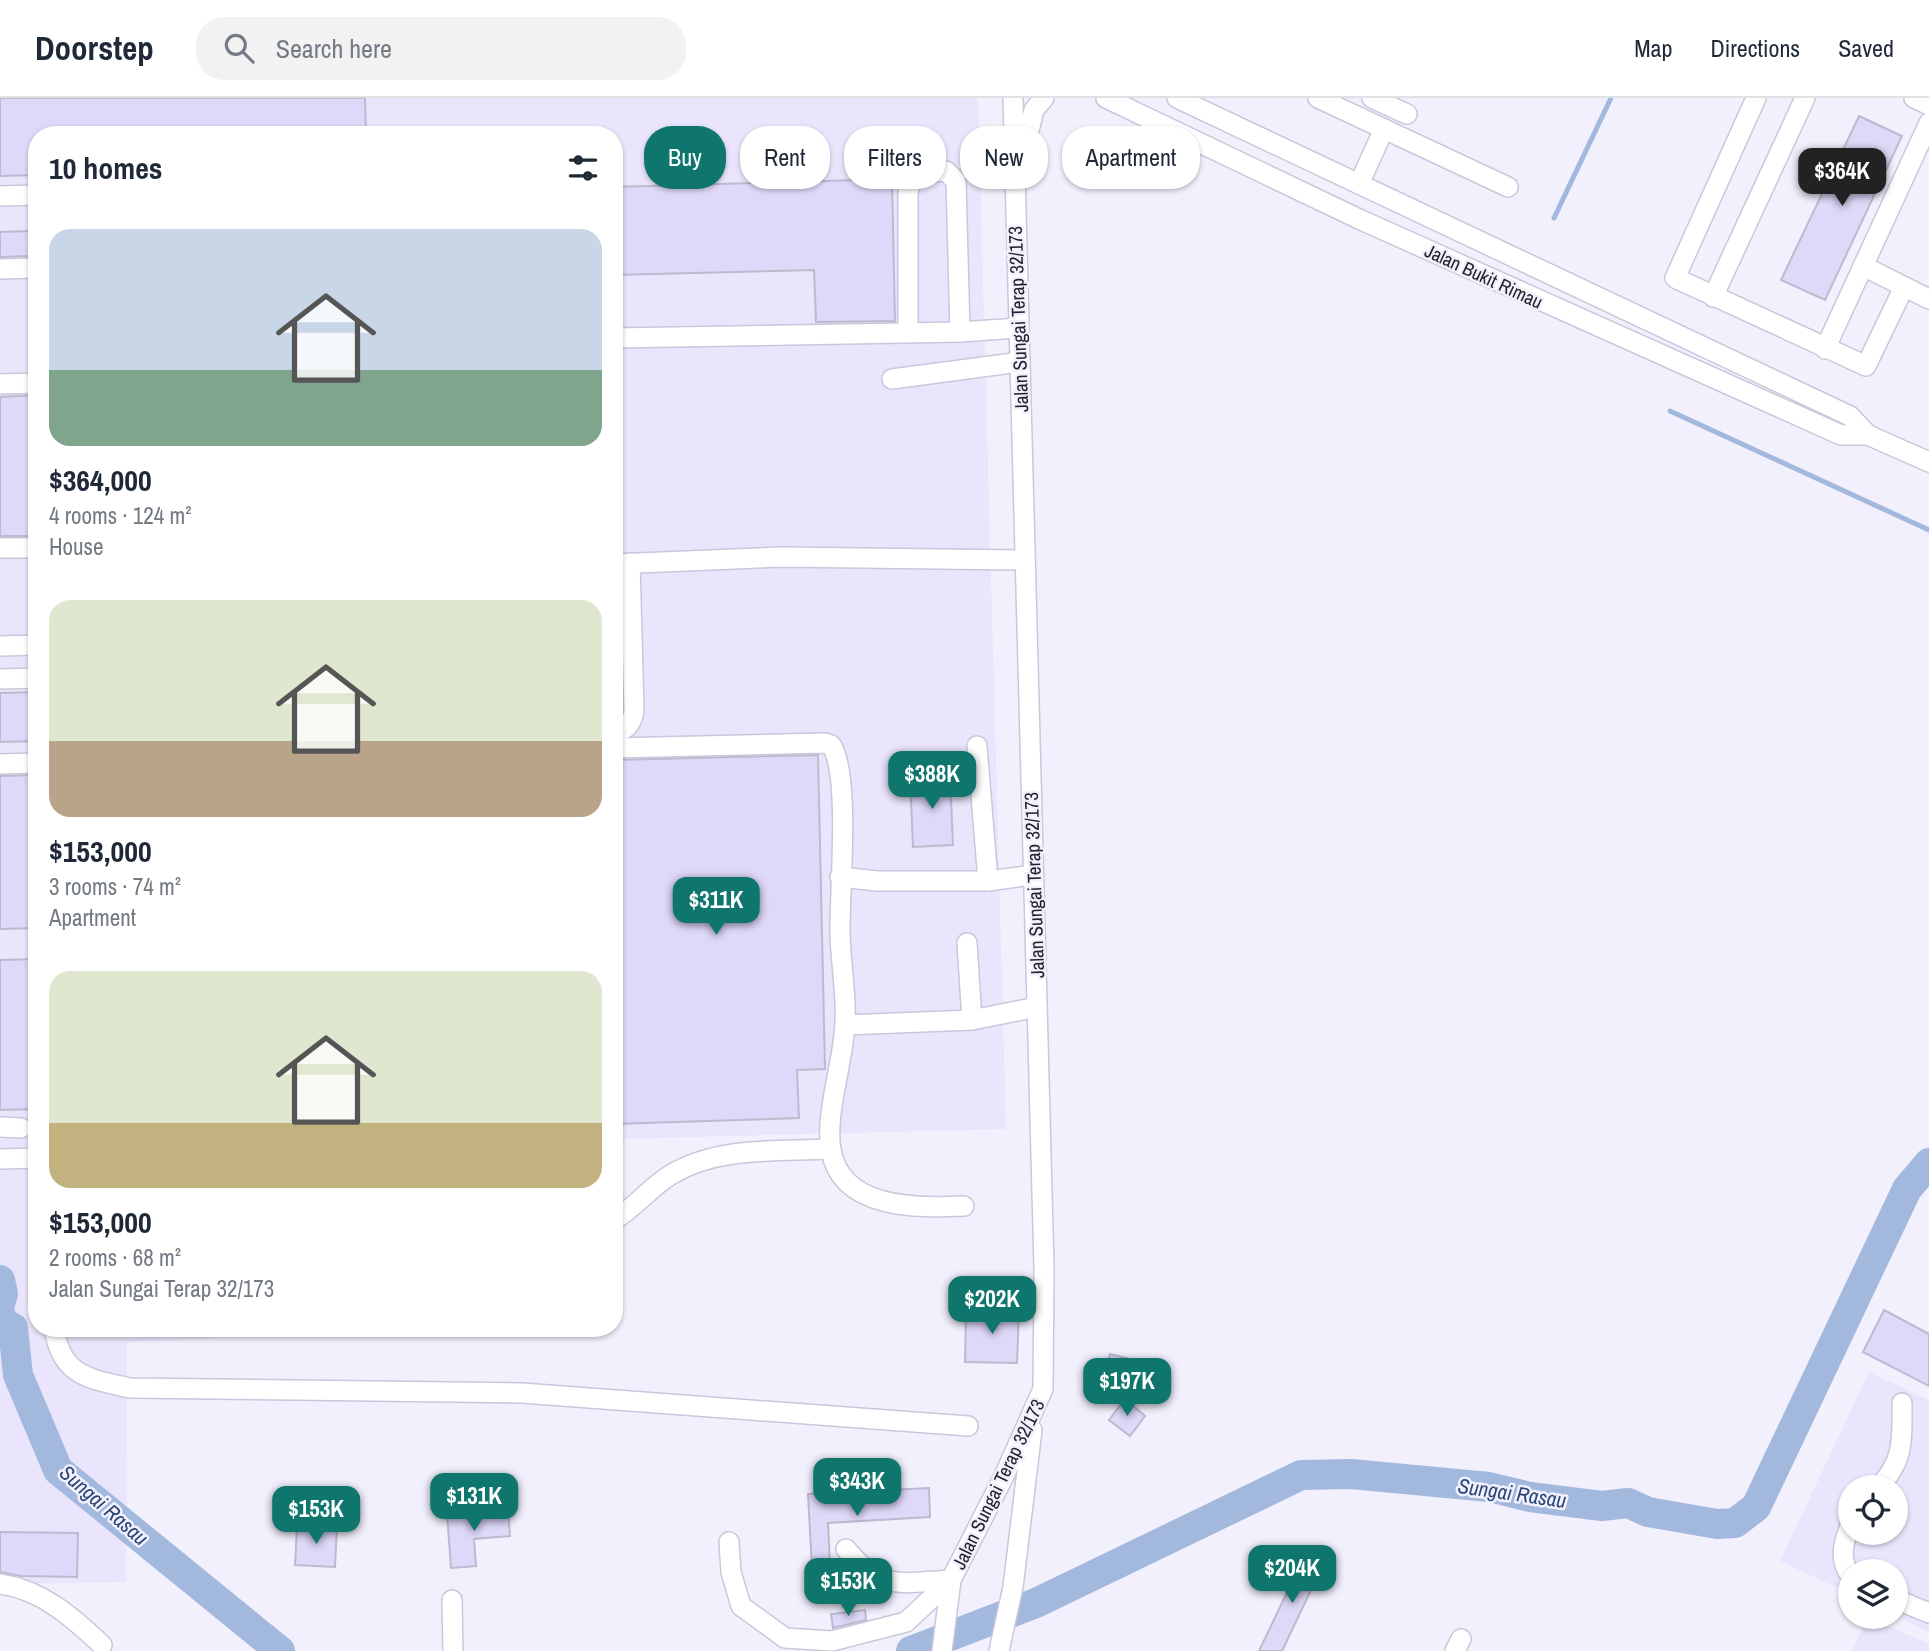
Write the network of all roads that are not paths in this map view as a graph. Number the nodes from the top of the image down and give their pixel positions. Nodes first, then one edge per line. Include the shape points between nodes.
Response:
1 (1013, 98) edge
2 (1044, 98) edge
3 (1106, 98) edge
4 (1177, 98) edge
5 (1318, 98) edge
6 (1372, 98) edge
7 (1756, 98) edge
8 (1805, 98) edge
9 (1914, 98) edge
10 (1929, 106) edge
11 (1407, 114) dead end
12 (1929, 122) edge
13 (1014, 126) edge
14 (1029, 126) edge
15 (1384, 129) junction
16 (1359, 184) junction
17 (1508, 187) dead end
18 (1015, 189) edge
19 (28, 195) edge
20 (0, 196) edge
21 (1863, 266) junction
22 (28, 268) edge
23 (0, 269) edge
24 (1904, 287) junction
25 (1713, 297) junction
26 (1929, 299) edge
27 (1019, 328) junction
28 (960, 332) junction
29 (908, 333) junction
30 (623, 338) edge
31 (1825, 349) junction
32 (1020, 362) junction
33 (892, 379) dead end
34 (28, 383) edge
35 (0, 384) edge
36 (1868, 435) junction
37 (1928, 461) edge
38 (0, 548) edge
39 (28, 548) edge
40 (1025, 560) junction
41 (623, 563) edge
42 (623, 575) edge
43 (28, 645) edge
44 (0, 646) edge
45 (0, 678) edge
46 (28, 678) edge
47 (623, 730) edge
48 (977, 746) dead end
49 (623, 748) edge
50 (28, 763) edge
51 (0, 764) edge
52 (1033, 875) junction
53 (840, 877) junction
54 (988, 881) junction
55 (967, 943) dead end
56 (1037, 1007) junction
57 (972, 1020) junction
58 (845, 1025) junction
59 (0, 1127) edge
60 (21, 1128) dead end
61 (831, 1149) junction
62 (28, 1158) edge
63 (0, 1159) edge
64 (964, 1206) dead end
65 (623, 1215) edge
66 (56, 1337) edge
67 (1902, 1404) dead end
68 (1034, 1415) junction
69 (968, 1426) dead end
70 (1890, 1475) edge
71 (729, 1542) dead end
72 (846, 1549) dead end
73 (951, 1580) junction
74 (0, 1584) edge
75 (453, 1600) dead end
76 (1908, 1604) edge
77 (1929, 1613) edge
78 (102, 1644) dead end
79 (1001, 1644) edge
80 (942, 1650) edge
81 (453, 1651) edge

1 - 13 street, Jalan Sungai Terap 32/173
2 - 14 street
3 - 36 street, Jalan Bukit Rimau via 1638,346 1841,435
4 - 16 street, Jalan Bukit Rimau
5 - 15 street
6 - 11 street
7 - 25 street via 1676,270 1680,283
8 - 25 street
9 - 10 street
12 - 21 street
15 - 16 street
15 - 17 street
16 - 36 street, Jalan Bukit Rimau via 1850,416
18 - 27 street, Jalan Sungai Terap 32/173
19 - 20 street
21 - 24 street
21 - 31 street
22 - 23 street
24 - 26 street
24 - 31 street via 1866,366
25 - 31 street
27 - 28 street
27 - 32 street, Jalan Sungai Terap 32/173
28 - 29 street
28 - 29 street via 956,181 946,171 913,174 908,193
29 - 30 street
32 - 33 street
32 - 40 street, Jalan Sungai Terap 32/173
34 - 35 street
36 - 37 street, Jalan Bukit Rimau
38 - 39 street
40 - 41 street via 782,556
40 - 52 street, Jalan Sungai Terap 32/173
42 - 47 street via 634,711
43 - 44 street
45 - 46 street
48 - 54 street
49 - 53 street via 831,746 840,772
50 - 51 street
52 - 54 street
52 - 56 street, Jalan Sungai Terap 32/173
53 - 54 street
53 - 58 street
55 - 57 street
56 - 57 street
56 - 68 street, Jalan Sungai Terap 32/173 via 1044,1268 1043,1390
57 - 58 street
58 - 61 street
59 - 60 street
61 - 64 street via 848,1184 862,1195 917,1208
61 - 65 street via 724,1154 676,1172 648,1189
62 - 63 street
66 - 69 street via 58,1349 75,1371 89,1379 130,1388 522,1393
67 - 70 street via 1901,1452
68 - 73 street, Jalan Sungai Terap 32/173
68 - 79 street via 1013,1587
71 - 73 street via 731,1572 741,1606 785,1638 832,1642 906,1622
72 - 73 street via 865,1571 884,1581
73 - 80 street, Jalan Sungai Terap 32/173
74 - 78 street via 18,1587 61,1607
75 - 81 street
76 - 77 street

